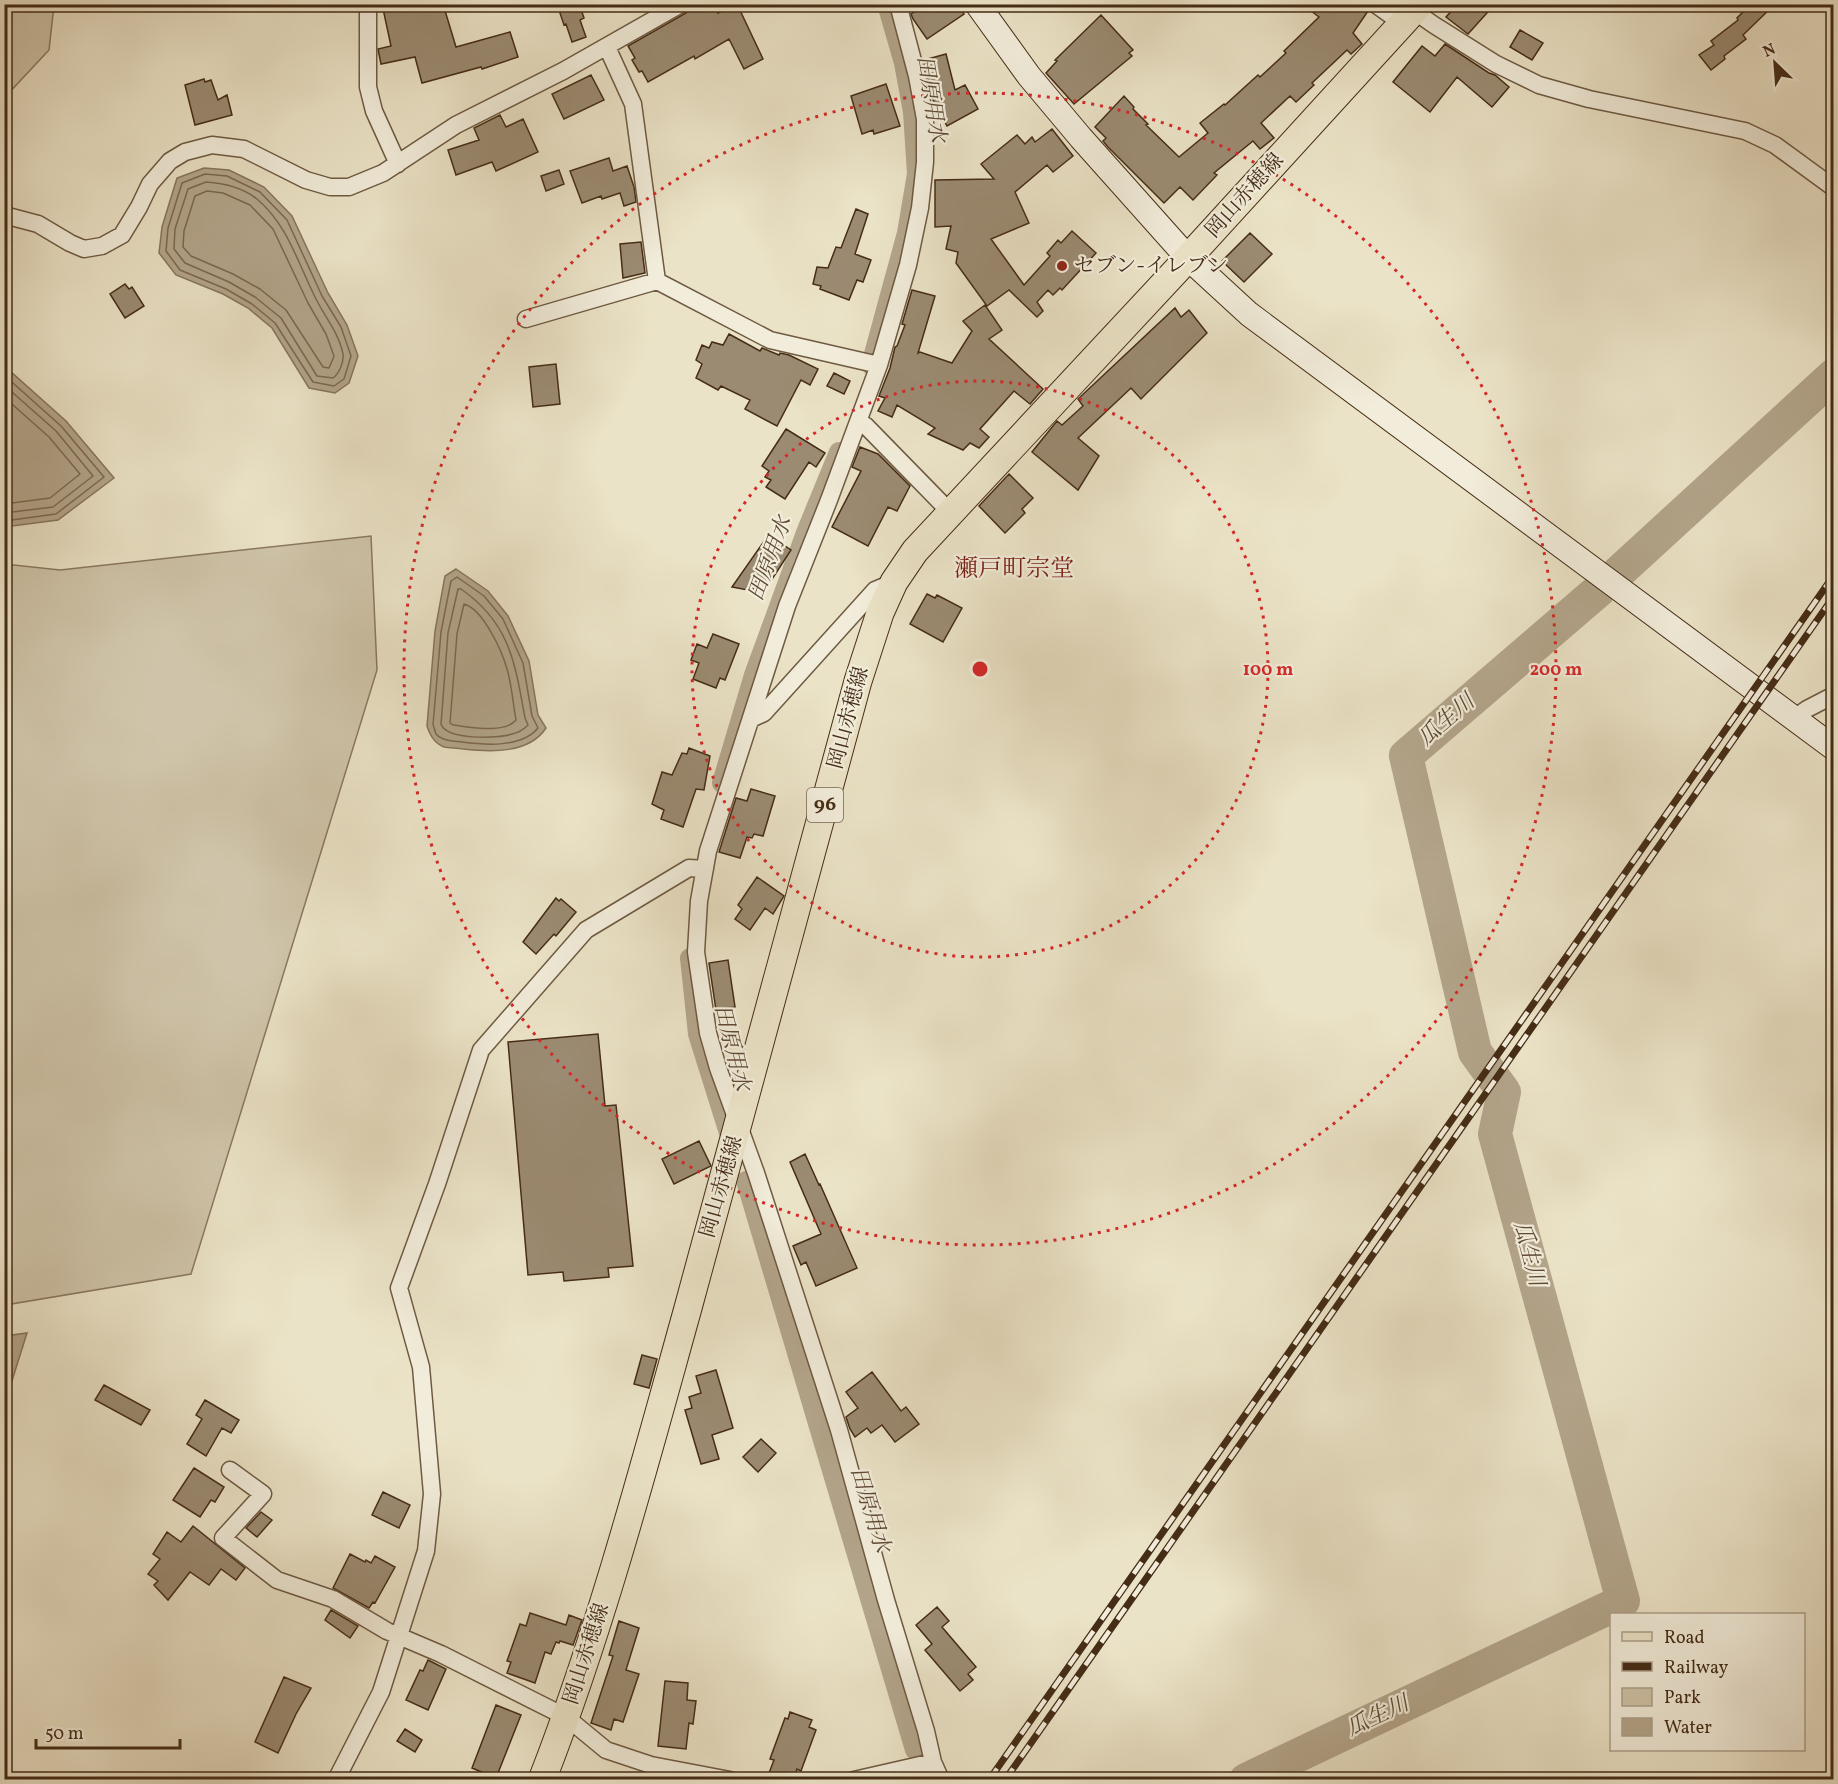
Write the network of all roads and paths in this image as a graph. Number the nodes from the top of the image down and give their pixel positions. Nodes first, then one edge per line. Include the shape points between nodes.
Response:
1 (368, 4) edge
2 (681, 4) edge
3 (898, 4) edge
4 (977, 4) edge
5 (1375, 4) edge
6 (1412, 13) edge
7 (607, 47) junction
8 (398, 164) junction
9 (1833, 188) edge
10 (4, 215) edge
11 (1188, 258) junction
12 (657, 281) junction
13 (526, 319) dead end
14 (873, 363) junction
15 (858, 422) junction
16 (951, 513) junction
17 (894, 582) junction
18 (1833, 695) edge
19 (1794, 718) junction
20 (751, 719) junction
21 (1833, 748) edge
22 (698, 868) junction
23 (739, 1124) junction
24 (230, 1470) dead end
25 (399, 1636) junction
26 (566, 1717) junction
27 (933, 1762) junction
28 (336, 1779) edge
29 (542, 1779) edge
30 (730, 1779) edge
31 (854, 1779) edge
32 (941, 1779) edge

1 - 8 street via 368,87 374,111
2 - 7 street
3 - 14 street via 925,119 925,162 908,265
4 - 11 street via 1058,111
5 - 6 street
6 - 9 street via 1539,85 1746,131 1775,145
6 - 11 main road, 岡山赤穂線 / 96
7 - 8 street via 456,124
7 - 12 street via 633,104
8 - 10 street via 349,187 330,187 306,180 244,149 212,145 185,152 170,161 150,184 122,235 102,246 84,249 38,224
11 - 16 main road, 岡山赤穂線 / 96
11 - 19 street via 1249,314
12 - 13 street
12 - 14 street via 770,340
14 - 15 street
15 - 16 street
15 - 20 street via 788,606
16 - 17 main road, 岡山赤穂線 / 96 via 915,551
17 - 20 street via 875,590 764,713
17 - 23 main road, 岡山赤穂線 / 96 via 858,681
18 - 19 street
19 - 21 street
20 - 22 street via 708,852
22 - 23 street via 696,952 708,1033
22 - 25 street via 586,930 481,1050 399,1288 421,1367 432,1494 426,1551
23 - 26 main road, 岡山赤穂線 / 96 via 616,1565
23 - 27 street via 839,1430
24 - 25 street via 263,1494 223,1538 277,1580 333,1599
25 - 26 street
25 - 28 street via 381,1692
26 - 29 main road, 岡山赤穂線 / 96
26 - 30 street via 606,1750 651,1765
27 - 31 street
27 - 32 street

